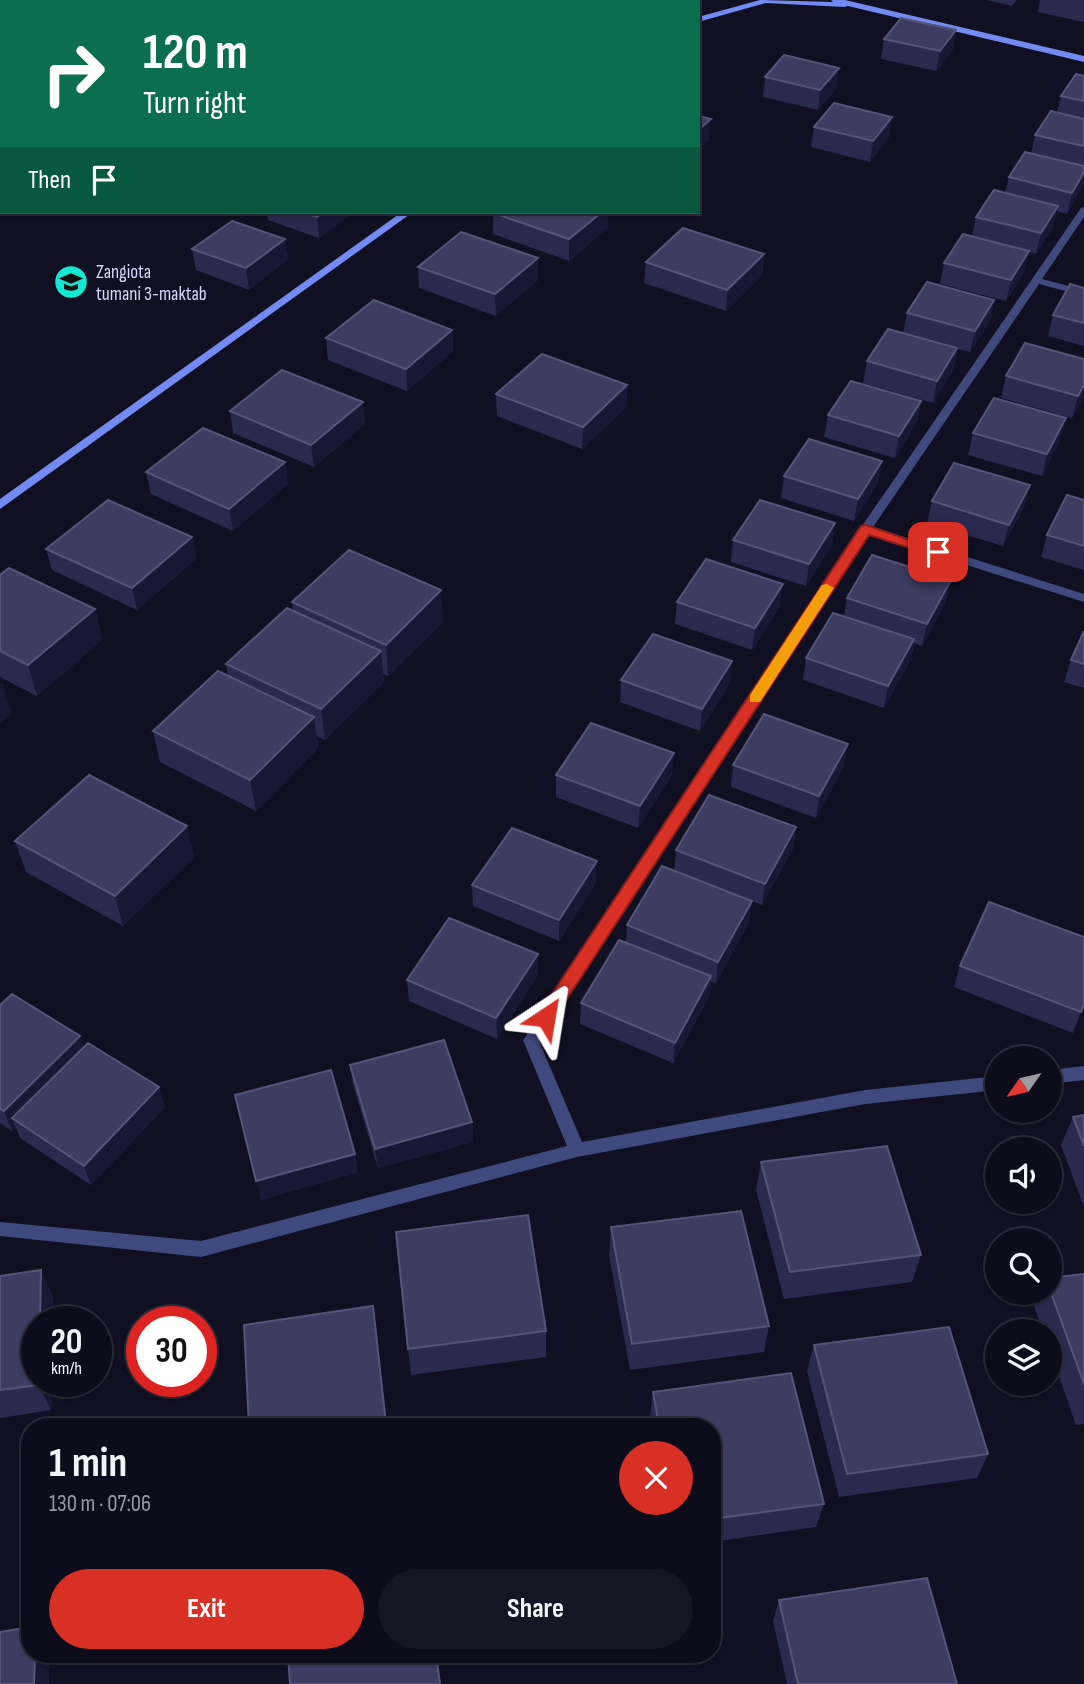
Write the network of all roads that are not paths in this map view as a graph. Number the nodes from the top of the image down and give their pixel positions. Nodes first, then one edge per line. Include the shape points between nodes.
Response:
1 (835, 0) edge
2 (863, 7) junction
3 (700, 19) edge
4 (1084, 59) edge
5 (1084, 210) edge
6 (405, 214) edge
7 (1036, 280) junction
8 (1084, 293) edge
9 (0, 505) edge
10 (866, 530) junction
11 (1084, 598) edge
12 (1084, 1073) edge
13 (1062, 1076) edge
14 (985, 1084) edge
15 (577, 1150) junction
16 (0, 1229) edge

1 - 2 main road
2 - 3 main road via 766,1
2 - 4 main road
5 - 7 street
6 - 9 main road
7 - 8 street
7 - 10 street
10 - 11 street
10 - 15 street via 531,1040
12 - 13 street
14 - 15 street via 865,1097
15 - 16 street via 201,1249

